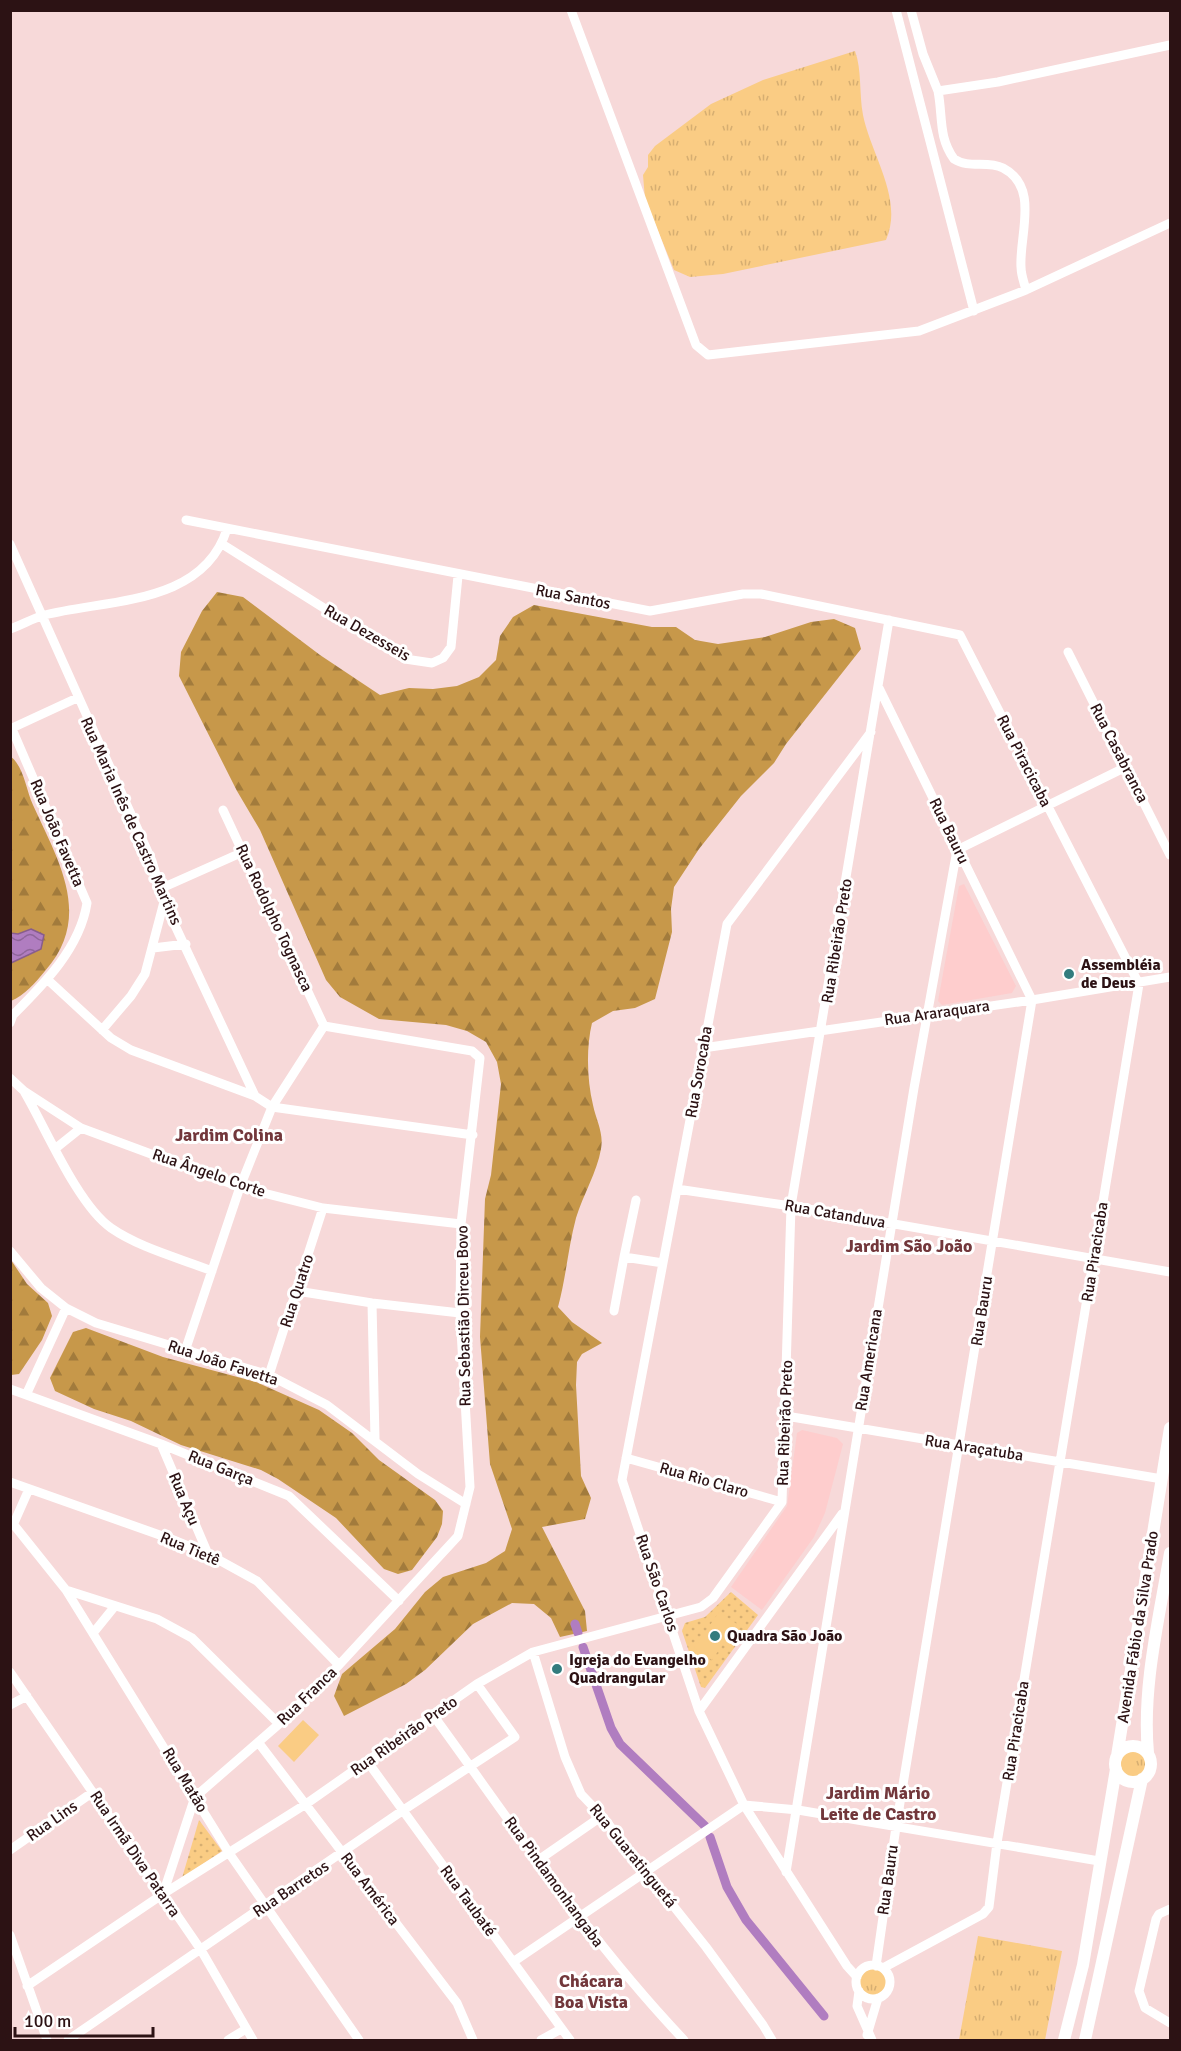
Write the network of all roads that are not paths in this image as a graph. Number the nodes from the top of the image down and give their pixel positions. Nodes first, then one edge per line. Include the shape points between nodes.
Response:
1 (571, 10) edge
2 (896, 10) edge
3 (911, 10) edge
4 (1170, 45) edge
5 (938, 91) junction
6 (1170, 223) edge
7 (1026, 290) junction
8 (974, 311) junction
9 (186, 520) dead end
10 (227, 529) junction
11 (10, 544) edge
12 (222, 544) junction
13 (458, 576) junction
14 (43, 615) junction
15 (889, 620) junction
16 (10, 629) edge
17 (960, 635) joint
18 (1068, 652) dead end
19 (879, 688) junction
20 (77, 698) junction
21 (11, 729) edge
22 (872, 731) junction
23 (1126, 767) junction
24 (1047, 805) junction
25 (223, 810) dead end
26 (957, 850) junction
27 (243, 852) junction
28 (1170, 855) edge
29 (162, 888) junction
30 (164, 902) junction
31 (186, 944) junction
32 (153, 948) junction
33 (1170, 977) edge
34 (48, 980) junction
35 (1139, 984) junction
36 (1032, 1000) junction
37 (926, 1014) junction
38 (11, 1018) edge
39 (324, 1026) junction
40 (102, 1030) junction
41 (822, 1032) junction
42 (703, 1048) junction
43 (10, 1078) edge
44 (24, 1091) junction
45 (255, 1096) junction
46 (272, 1107) junction
47 (81, 1128) junction
48 (473, 1135) junction
49 (56, 1148) junction
50 (240, 1187) junction
51 (677, 1189) junction
52 (636, 1200) dead end
53 (791, 1206) junction
54 (323, 1208) junction
55 (461, 1224) junction
56 (892, 1224) junction
57 (993, 1240) junction
58 (10, 1251) edge
59 (624, 1257) junction
60 (1095, 1258) junction
61 (663, 1263) junction
62 (212, 1271) junction
63 (1170, 1272) edge
64 (297, 1291) junction
65 (372, 1303) junction
66 (66, 1308) junction
67 (614, 1311) dead end
68 (460, 1313) junction
69 (185, 1350) junction
70 (269, 1375) junction
71 (10, 1389) edge
72 (26, 1395) junction
73 (786, 1416) junction
74 (1170, 1428) edge
75 (858, 1429) junction
76 (375, 1439) junction
77 (161, 1444) junction
78 (960, 1446) junction
79 (626, 1458) junction
80 (1060, 1462) junction
81 (1162, 1479) junction
82 (10, 1482) edge
83 (29, 1489) junction
84 (782, 1502) junction
85 (466, 1504) junction
86 (843, 1512) junction
87 (12, 1521) edge
88 (1170, 1553) edge
89 (208, 1554) junction
90 (66, 1590) junction
91 (399, 1601) junction
92 (115, 1606) junction
93 (668, 1617) junction
94 (94, 1632) junction
95 (533, 1652) junction
96 (339, 1665) junction
97 (10, 1672) edge
98 (477, 1684) junction
99 (27, 1696) junction
100 (10, 1705) edge
101 (699, 1711) junction
102 (433, 1715) junction
103 (279, 1725) junction
104 (258, 1742) junction
105 (1148, 1753) junction
106 (367, 1761) junction
107 (1116, 1763) junction
108 (470, 1766) junction
109 (1142, 1779) junction
110 (93, 1792) junction
111 (195, 1797) junction
112 (306, 1804) junction
113 (744, 1805) junction
114 (798, 1810) junction
115 (402, 1811) junction
116 (602, 1816) junction
117 (896, 1827) junction
118 (997, 1843) junction
119 (10, 1850) edge
120 (229, 1853) junction
121 (343, 1854) junction
122 (537, 1861) junction
123 (1099, 1861) junction
124 (645, 1871) junction
125 (786, 1872) junction
126 (163, 1894) junction
127 (267, 1905) junction
128 (1170, 1909) edge
129 (578, 1918) junction
130 (10, 1935) edge
131 (201, 1950) junction
132 (513, 1962) junction
133 (879, 1967) junction
134 (857, 1977) junction
135 (27, 1986) junction
136 (859, 1991) junction
137 (878, 1998) junction
138 (1170, 2023) edge
139 (246, 2029) junction
140 (561, 2029) junction
141 (869, 2038) edge
142 (47, 2040) edge
143 (68, 2040) edge
144 (228, 2040) edge
145 (253, 2040) edge
146 (359, 2040) edge
147 (473, 2040) edge
148 (541, 2040) edge
149 (570, 2040) edge
150 (684, 2040) edge
151 (772, 2040) edge
152 (1064, 2040) edge
153 (1084, 2040) edge

1 - 8 street via 701,352 708,355 882,337 919,331
2 - 8 street
3 - 5 street
4 - 5 street
5 - 7 street via 939,124 954,159 961,164 1002,168 1021,186 1025,216 1020,267
6 - 7 street
7 - 8 street
9 - 10 street, Rua Santos
10 - 12 street
10 - 13 street, Rua Santos
11 - 14 street, Rua Maria Inês de Castro Martins
12 - 13 street, Rua Dezesseis via 405,659 419,662 432,663 443,658 451,647
12 - 14 street via 209,563 179,586 133,599
13 - 15 street, Rua Santos via 650,612 761,594
14 - 16 street
14 - 20 street, Rua Maria Inês de Castro Martins
15 - 17 street, Rua Santos
15 - 19 street, Rua Ribeirão Preto
17 - 24 street, Rua Piracicaba
18 - 23 street, Rua Casabranca
19 - 22 street, Rua Ribeirão Preto
19 - 26 street, Rua Bauru
20 - 21 street
20 - 29 street, Rua Maria Inês de Castro Martins
21 - 34 street, Rua João Favetta via 87,903 84,924
22 - 41 street, Rua Ribeirão Preto
22 - 42 street, Rua Sorocaba via 727,924
23 - 24 street
23 - 28 street, Rua Casabranca
24 - 26 street
24 - 35 street, Rua Piracicaba
25 - 27 street, Rua Rodolpho Tognasca
26 - 36 street, Rua Bauru
26 - 37 street, Rua Americana
27 - 29 street
27 - 39 street, Rua Rodolpho Tognasca
29 - 30 street, Rua Maria Inês de Castro Martins
30 - 31 street, Rua Maria Inês de Castro Martins
30 - 32 street
31 - 32 street
31 - 45 street, Rua Maria Inês de Castro Martins
32 - 40 street via 145,974
33 - 35 street, Rua Araraquara
34 - 38 street, Rua João Favetta
34 - 40 street
35 - 36 street, Rua Araraquara
35 - 60 street, Rua Piracicaba
36 - 37 street, Rua Araraquara
36 - 57 street, Rua Bauru
37 - 41 street, Rua Araraquara
37 - 56 street, Rua Americana
39 - 46 street
39 - 48 street, Rua Sebastião Dirceu Bovo via 472,1051 480,1058
40 - 45 street via 131,1050
41 - 42 street, Rua Araraquara
41 - 53 street, Rua Ribeirão Preto
42 - 51 street, Rua Sorocaba
43 - 44 street, Rua Ângelo Corte
44 - 47 street, Rua Ângelo Corte
44 - 49 street
45 - 46 street
46 - 48 street
46 - 50 street
47 - 49 street
47 - 50 street, Rua Ângelo Corte
48 - 55 street, Rua Sebastião Dirceu Bovo
49 - 62 street via 94,1212 109,1227
50 - 54 street, Rua Ângelo Corte
50 - 62 street
51 - 53 street, Rua Catanduva
51 - 61 street, Rua Sorocaba
52 - 59 street
53 - 56 street, Rua Catanduva
53 - 73 street, Rua Ribeirão Preto
54 - 55 street, Rua Ângelo Corte
54 - 64 street, Rua Quatro
55 - 68 street, Rua Sebastião Dirceu Bovo
56 - 57 street, Rua Catanduva
56 - 75 street, Rua Americana
57 - 60 street, Rua Catanduva
57 - 78 street, Rua Bauru
58 - 66 street, Rua João Favetta via 41,1288
59 - 61 street
59 - 67 street
60 - 63 street, Rua Catanduva
60 - 80 street, Rua Piracicaba
61 - 79 street, Rua Sorocaba
62 - 69 street
64 - 65 street
64 - 70 street, Rua Quatro
65 - 68 street
65 - 76 street
66 - 69 street, Rua João Favetta via 96,1323
66 - 72 street
68 - 85 street, Rua Sebastião Dirceu Bovo via 470,1487
69 - 70 street, Rua João Favetta
70 - 76 street, Rua João Favetta via 327,1405
71 - 72 street, Rua Garça
72 - 77 street, Rua Garça
73 - 75 street, Rua Araçatuba
73 - 84 street, Rua Ribeirão Preto
74 - 81 main road, Avenida Fábio da Silva Prado
75 - 78 street, Rua Araçatuba
75 - 86 street, Rua Americana
76 - 85 street, Rua João Favetta via 418,1474
77 - 89 street, Rua Açu
77 - 91 street, Rua Garça via 289,1496
78 - 80 street, Rua Araçatuba
78 - 117 street, Rua Bauru
79 - 84 street, Rua Rio Claro
79 - 93 street, Rua São Carlos via 622,1480
80 - 81 street, Rua Araçatuba
80 - 118 street, Rua Piracicaba
81 - 107 main road, Avenida Fábio da Silva Prado
82 - 83 street, Rua Tietê
83 - 87 street
83 - 89 street, Rua Tietê
84 - 93 street, Rua Ribeirão Preto via 713,1598 700,1607
85 - 91 street, Rua Franca via 459,1536
86 - 101 street
86 - 114 street, Rua Americana
87 - 90 street, Rua Matão
88 - 105 main road, Avenida Fábio da Silva Prado via 1153,1655 1146,1726
89 - 96 street, Rua Tietê via 257,1581
90 - 92 street
90 - 94 street, Rua Matão
91 - 96 street, Rua Franca
92 - 94 street
92 - 103 street via 157,1619 192,1638
93 - 95 street, Rua Ribeirão Preto
93 - 101 street, Rua São Carlos
94 - 111 street, Rua Matão
95 - 98 street, Rua Ribeirão Preto
95 - 116 street, Rua Guaratinguetá via 565,1757 581,1794
96 - 103 street, Rua Franca
97 - 99 street, Rua Irmã Diva Patarra
98 - 102 street, Rua Ribeirão Preto
98 - 108 street, Rua Barretos via 515,1737
99 - 100 street
99 - 110 street, Rua Irmã Diva Patarra
101 - 113 street, Rua São Carlos
102 - 106 street, Rua Ribeirão Preto
102 - 108 street, Rua Pindamonhangaba
103 - 104 street, Rua Franca
104 - 111 street, Rua Franca
104 - 112 street, Rua América
105 - 107 main road via 1133,1746 1123,1749
105 - 109 main road via 1150,1769
106 - 112 street, Rua Ribeirão Preto
106 - 115 street, Rua Taubaté
107 - 109 main road via 1127,1781
107 - 123 main road, Avenida Fábio da Silva Prado
108 - 115 street, Rua Barretos
108 - 122 street, Rua Pindamonhangaba
109 - 153 main road
110 - 119 street, Rua Lins
110 - 126 street, Rua Irmã Diva Patarra
111 - 120 street, Rua Matão
111 - 126 street
112 - 120 street, Rua Ribeirão Preto
112 - 121 street, Rua América
113 - 114 street
113 - 124 street
113 - 125 street, Rua São Carlos
114 - 117 street
114 - 125 street, Rua Americana
115 - 121 street, Rua Barretos
115 - 132 street, Rua Taubaté
116 - 122 street
116 - 124 street, Rua Guaratinguetá
117 - 118 street
117 - 133 street, Rua Bauru
118 - 123 street
118 - 133 street, Rua Piracicaba via 989,1907
120 - 126 street, Rua Ribeirão Preto
120 - 127 street, Rua Matão
121 - 127 street, Rua Barretos
121 - 147 street, Rua América via 457,2003
122 - 129 street, Rua Pindamonhangaba
123 - 152 main road, Avenida Fábio da Silva Prado via 1083,1965
124 - 129 street
124 - 151 street, Rua Guaratinguetá via 751,2007
125 - 134 street, Rua São Carlos
126 - 131 street, Rua Irmã Diva Patarra
126 - 135 street, Rua Ribeirão Preto
127 - 131 street, Rua Barretos
127 - 146 street, Rua Matão
128 - 138 street via 1156,1919 1139,1991 1145,2008
129 - 132 street
129 - 150 street, Rua Pindamonhangaba via 636,1990
130 - 135 street
131 - 139 street, Rua Irmã Diva Patarra
131 - 143 street, Rua Barretos
132 - 140 street, Rua Taubaté
133 - 134 street via 862,1969
133 - 137 street via 890,1982
134 - 136 street
135 - 142 street
136 - 137 street via 867,1998
136 - 141 street via 857,2006
137 - 141 street
139 - 144 street
139 - 145 street, Rua Irmã Diva Patarra
140 - 148 street
140 - 149 street, Rua Taubaté

